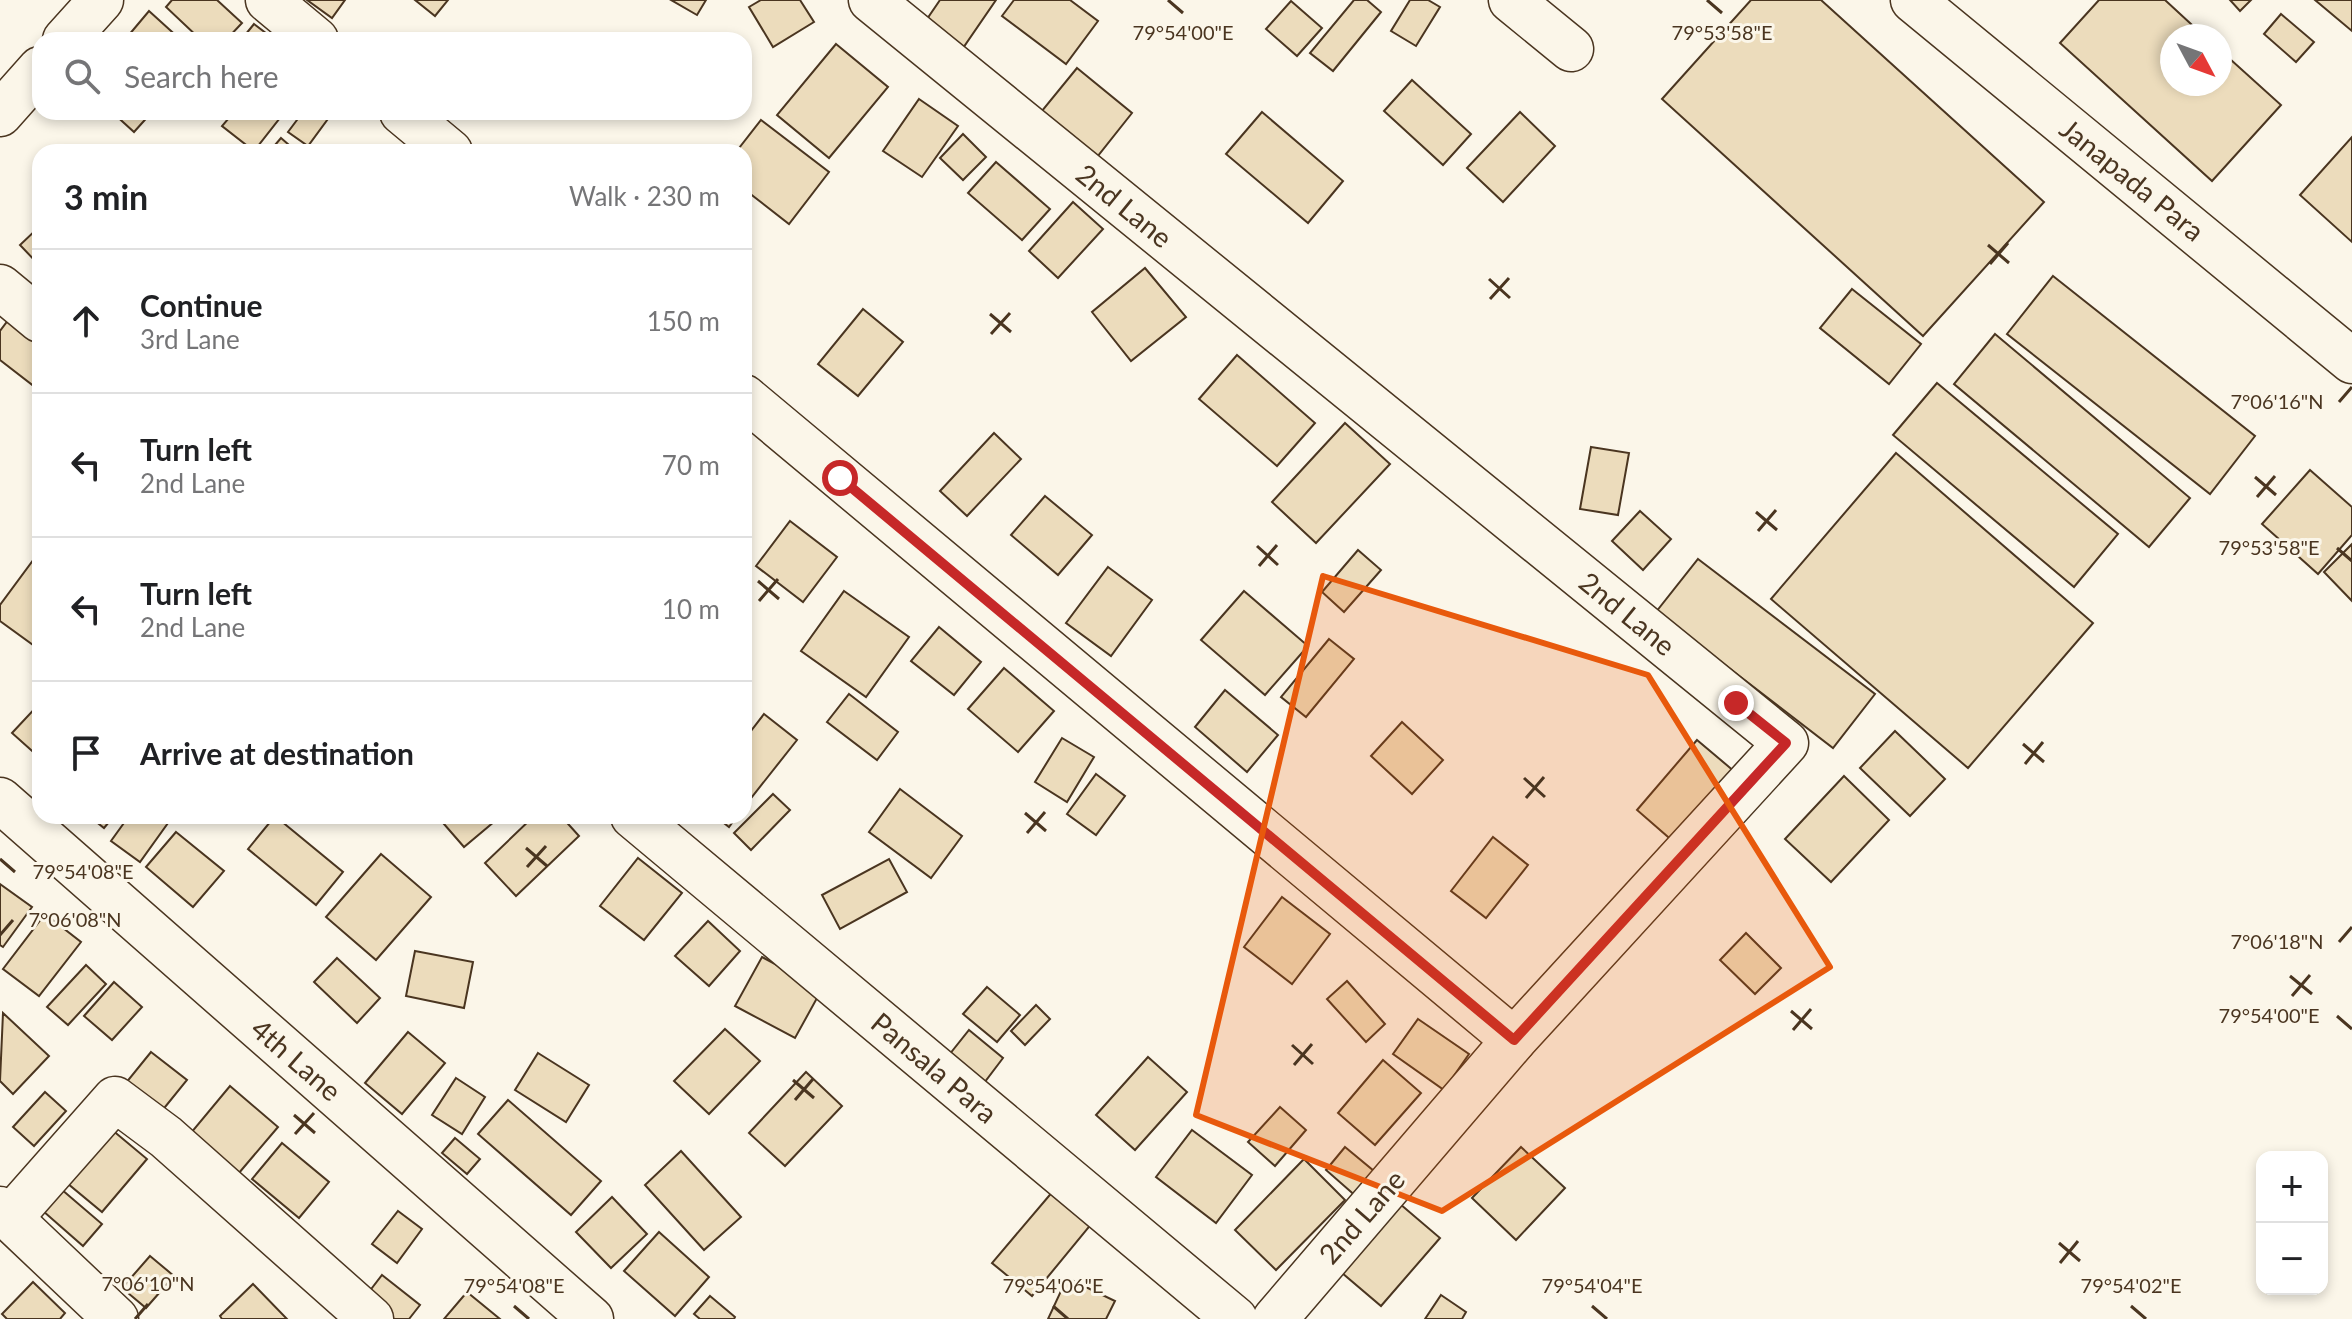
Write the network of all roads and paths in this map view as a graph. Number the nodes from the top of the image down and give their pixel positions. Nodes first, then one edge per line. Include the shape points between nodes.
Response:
1 (101, 0) edge
2 (268, 0) edge
3 (871, 0) edge
4 (1511, 0) edge
5 (1913, 0) edge
6 (72, 32) edge
7 (306, 32) edge
8 (1571, 49) dead end
9 (32, 78) edge
10 (0, 114) edge
11 (412, 120) edge
12 (440, 144) edge
13 (0, 287) edge
14 (32, 313) edge
15 (2352, 361) edge
16 (752, 404) edge
17 (0, 800) edge
18 (643, 824) edge
19 (1514, 1040) junction
20 (5, 1213) edge
21 (116, 1319) edge
22 (371, 1319) edge
23 (591, 1319) edge
24 (1235, 1319) edge
25 (1275, 1319) edge

1 - 6 street
2 - 7 street
3 - 19 street, 2nd Lane via 1786,743
4 - 8 street
5 - 15 street, Janapada Para
9 - 10 street
11 - 12 street
13 - 14 street
16 - 19 street
17 - 23 street, 4th Lane
18 - 24 street, Pansala Para
19 - 25 street, 2nd Lane
20 - 21 street
20 - 22 street via 115,1099 166,1137

